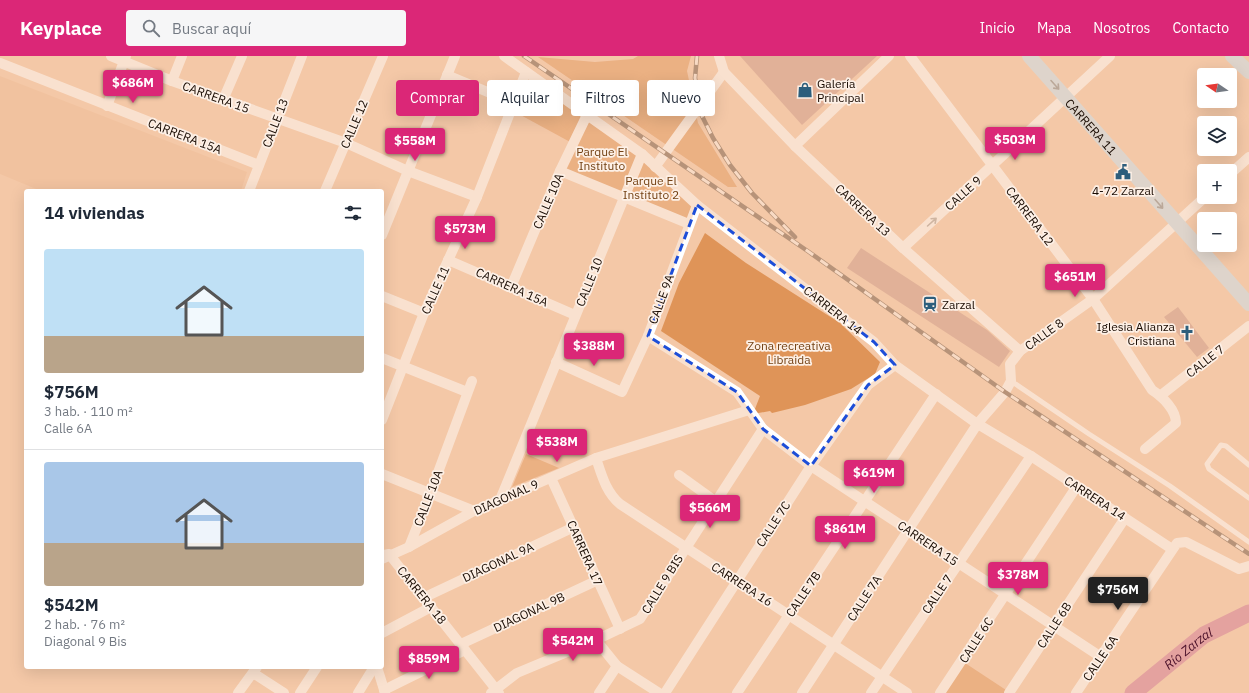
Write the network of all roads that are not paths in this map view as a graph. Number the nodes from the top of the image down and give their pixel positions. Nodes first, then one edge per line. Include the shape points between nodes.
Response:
1 (111, 56) edge
2 (182, 56) edge
3 (242, 56) edge
4 (302, 56) edge
5 (383, 56) edge
6 (455, 56) edge
7 (504, 56) edge
8 (719, 56) edge
9 (889, 56) edge
10 (910, 56) edge
11 (1029, 56) edge
12 (1110, 56) edge
13 (1232, 56) edge
14 (125, 58) edge
15 (0, 63) edge
16 (526, 72) junction
17 (724, 72) junction
18 (1249, 72) edge
19 (447, 75) junction
20 (523, 80) edge
21 (172, 81) junction
22 (487, 91) edge
23 (1066, 98) junction
24 (223, 100) junction
25 (571, 104) edge
26 (107, 106) junction
27 (509, 116) edge
28 (587, 116) edge
29 (588, 116) edge
30 (276, 119) junction
31 (346, 143) junction
32 (795, 146) junction
33 (642, 154) junction
34 (1249, 156) edge
35 (259, 165) junction
36 (655, 166) junction
37 (992, 166) junction
38 (1237, 167) edge
39 (408, 171) junction
40 (560, 171) junction
41 (250, 189) edge
42 (326, 189) edge
43 (477, 197) junction
44 (624, 197) junction
45 (1197, 204) edge
46 (697, 205) junction
47 (1176, 223) junction
48 (689, 224) junction
49 (384, 230) edge
50 (903, 248) junction
51 (448, 260) junction
52 (511, 287) junction
53 (384, 297) edge
54 (1093, 299) junction
55 (1249, 304) edge
56 (424, 313) junction
57 (575, 315) junction
58 (1249, 326) edge
59 (648, 336) junction
60 (1020, 351) junction
61 (384, 359) edge
62 (556, 362) junction
63 (894, 365) junction
64 (403, 367) junction
65 (472, 381) dead end
66 (1011, 381) junction
67 (467, 392) junction
68 (936, 394) junction
69 (1160, 396) junction
70 (749, 410) junction
71 (384, 414) edge
72 (978, 423) junction
73 (763, 429) junction
74 (1145, 449) dead end
75 (1031, 456) junction
76 (596, 458) junction
77 (1249, 465) edge
78 (811, 466) junction
79 (384, 475) edge
80 (679, 475) dead end
81 (551, 478) junction
82 (1077, 486) junction
83 (430, 494) junction
84 (1249, 498) edge
85 (500, 500) junction
86 (716, 501) junction
87 (864, 501) junction
88 (474, 511) junction
89 (1125, 518) junction
90 (574, 527) junction
91 (909, 529) junction
92 (1249, 542) edge
93 (1174, 546) junction
94 (409, 547) junction
95 (685, 547) junction
96 (384, 556) edge
97 (959, 563) junction
98 (1248, 567) edge
99 (598, 580) junction
100 (736, 581) junction
101 (1006, 594) junction
102 (423, 598) junction
103 (431, 607) junction
104 (788, 615) junction
105 (1053, 626) junction
106 (620, 629) junction
107 (384, 632) edge
108 (596, 640) junction
109 (833, 646) junction
110 (463, 647) junction
111 (1101, 657) junction
112 (617, 666) junction
113 (316, 669) edge
114 (373, 669) edge
115 (378, 669) edge
116 (255, 670) edge
117 (882, 677) junction
118 (385, 691) edge
119 (495, 692) edge
120 (238, 693) edge
121 (284, 693) edge
122 (300, 693) edge
123 (358, 693) edge
124 (599, 693) edge
125 (659, 693) edge
126 (665, 693) edge
127 (737, 693) edge
128 (802, 693) edge
129 (871, 693) edge
130 (908, 693) edge
131 (940, 693) edge
132 (1009, 693) edge
133 (1076, 693) edge

1 - 14 street, CARRERA 15
2 - 21 street
3 - 24 street
4 - 30 street, CALLE 13
5 - 31 street, CALLE 12
6 - 19 street
7 - 16 street, CARRERA 14
8 - 17 street, CARRERA 13
9 - 32 street
10 - 37 street, CARRERA 12
11 -> 23 street, CARRERA 11
12 - 23 street, CALLE 9
13 - 18 street
14 - 21 street, CARRERA 15
14 - 26 street
15 - 26 street, CARRERA 15A
16 - 20 street, CALLE 11
16 - 25 street, CARRERA 14
17 - 32 street, CARRERA 13
17 - 36 street
19 - 22 street
19 - 39 street
21 - 24 street, CARRERA 15
23 - 37 street, CALLE 9
23 -> 47 street, CARRERA 11
24 - 30 street, CARRERA 15
26 - 35 street, CARRERA 15A
27 - 43 street, CALLE 11
28 - 40 street, CALLE 10A
29 - 33 street, CARRERA 14
30 - 31 street, CARRERA 15
30 - 35 street, CALLE 13
31 - 39 street
31 - 42 street, CALLE 12
32 - 50 street, CARRERA 13
33 - 36 street, CARRERA 14
33 - 44 street, CALLE 10
34 - 38 street
35 - 41 street, CALLE 13
36 - 46 street, CARRERA 14
50 -> 37 street, CALLE 9
37 - 54 street, CARRERA 12
39 - 43 street
39 - 49 street
40 - 44 street
40 - 52 street, CALLE 10A
43 - 51 street, CALLE 11
44 - 48 street
44 - 57 street, CALLE 10
45 - 47 street, CALLE 8
46 - 48 street, CALLE 9A
46 - 63 street, CARRERA 14 via 874,342
47 - 54 street, CALLE 8
47 - 55 street, CARRERA 11
48 - 59 street, CALLE 9A
50 - 60 street, CARRERA 13
51 - 52 street, CARRERA 15A
51 - 56 street, CALLE 11
52 - 57 street, CARRERA 15A
53 - 56 street
54 - 60 street, CALLE 8
54 - 69 street, CARRERA 12 via 1152,390
56 - 64 street, CALLE 11
57 - 62 street, CALLE 10
58 - 69 street, CALLE 7
59 - 62 street, CALLE 9A via 622,392
59 - 70 street, CARRERA 15 via 737,392
60 - 66 street, CALLE 8 via 1010,364
61 - 64 street
62 - 85 street, CALLE 10
63 - 68 street, CARRERA 14
63 - 78 street, CALLE 7C via 868,385
64 - 67 street
64 - 71 street, CALLE 11
65 - 67 street, CALLE 10A
66 - 72 street via 1005,392
66 - 92 lane via 1170,486
67 - 83 street, CALLE 10A
68 - 72 street, CARRERA 14
68 - 87 street, CALLE 7B
69 - 74 street, CARRERA 12 via 1176,416 1176,424
70 - 73 street, CARRERA 15
70 - 76 street, DIAGONAL 9
72 - 75 street, CARRERA 14
72 - 91 street, CALLE 7A
73 - 78 street, CARRERA 15
73 - 86 street, CALLE 9 BIS
75 - 82 street, CARRERA 14
75 - 97 street, CALLE 7
76 - 81 street, DIAGONAL 9
76 - 95 street, CARRERA 16 via 611,496
77 - 84 lane via 1226,446 1221,445 1207,464 1209,469
78 - 87 street, CARRERA 15
78 - 100 street, CALLE 7C
79 - 83 street
80 - 86 street
81 - 85 street, DIAGONAL 9
81 - 90 street, CARRERA 17
82 - 89 street, CARRERA 14
82 - 101 street, CALLE 6C
83 - 88 street
83 - 94 street, CALLE 10A
85 - 88 street, DIAGONAL 9
86 - 95 street, CALLE 9 BIS
87 - 91 street, CARRERA 15
87 - 104 street, CALLE 7B
88 - 94 street, DIAGONAL 9
89 - 93 street, CARRERA 14
89 - 105 street, CALLE 6B
90 - 99 street, CARRERA 17
90 - 102 street, DIAGONAL 9A
91 - 97 street, CARRERA 15
91 - 109 street, CALLE 7A
93 - 98 street, CARRERA 14 via 1186,542 1239,569
93 - 111 street, CALLE 6A
94 - 96 street, DIAGONAL 9
95 - 100 street, CARRERA 16
95 - 106 street, CALLE 9 BIS via 640,619
96 - 102 street, CARRERA 18
97 - 101 street, CARRERA 15
97 - 117 street, CALLE 7
99 - 106 street, CARRERA 17
99 - 110 street, DIAGONAL 9B
100 - 104 street, CARRERA 16
100 - 126 street, CALLE 7C
101 - 105 street, CARRERA 15
101 - 131 street, CALLE 6C
102 - 103 street, CARRERA 18
103 - 107 street
103 - 110 street, CARRERA 18
104 - 109 street, CARRERA 16
104 - 127 street, CALLE 7B
105 - 111 street, CARRERA 15
105 - 132 street, CALLE 6B
106 - 108 street
108 - 112 street
108 - 119 street via 517,673
109 - 117 street, CARRERA 16
109 - 128 street, CALLE 7A
110 - 118 street, DIAGONAL 9B
110 - 119 street, CARRERA 18
111 - 133 street, CALLE 6A
112 - 124 street
112 - 125 street
113 - 122 street
114 - 123 street
115 - 118 street
116 - 120 street
116 - 121 street
117 - 129 street, CALLE 7
117 - 130 street, CARRERA 16

